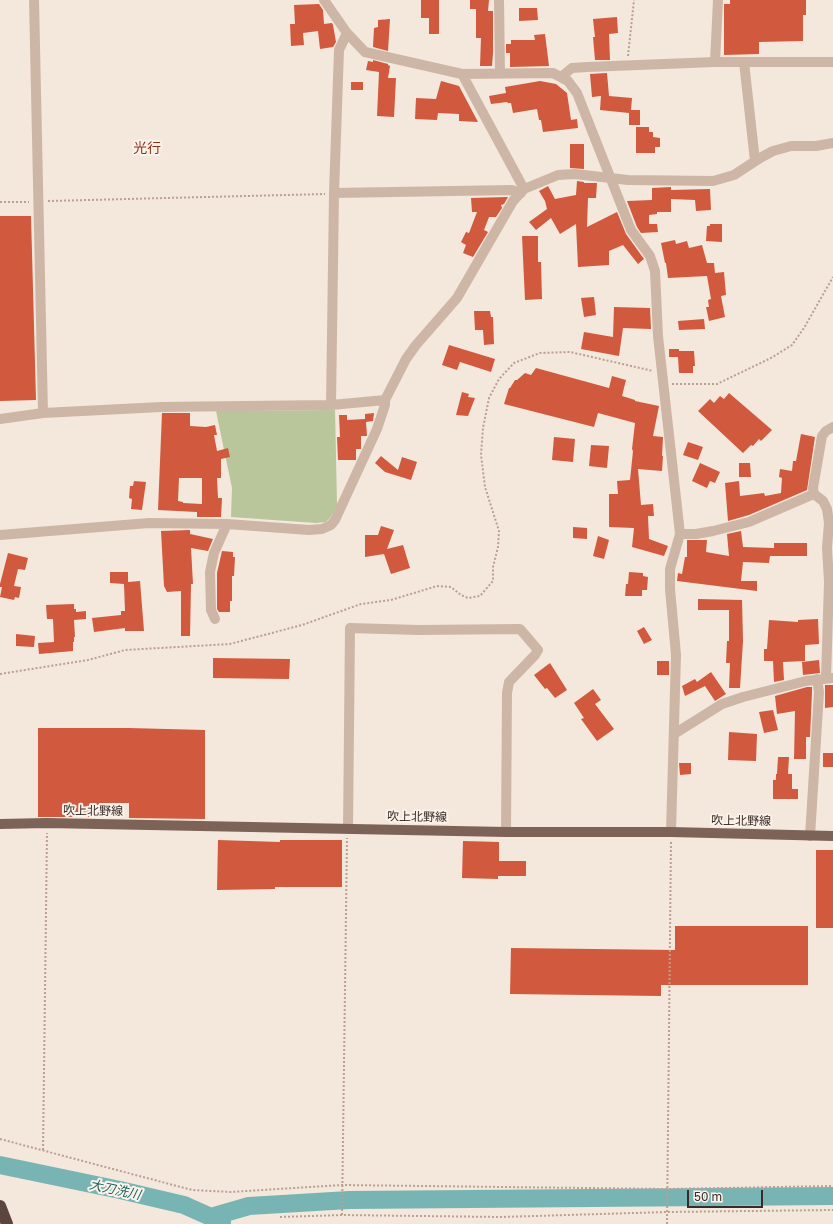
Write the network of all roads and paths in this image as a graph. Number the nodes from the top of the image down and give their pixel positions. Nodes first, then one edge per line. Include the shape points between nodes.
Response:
1 (34, 0) edge
2 (324, 0) edge
3 (499, 0) edge
4 (634, 0) edge
5 (718, 0) edge
6 (347, 33) junction
7 (715, 62) junction
8 (744, 62) junction
9 (833, 62) edge
10 (628, 64) junction
11 (500, 73) junction
12 (462, 74) junction
13 (561, 77) junction
14 (833, 143) edge
15 (755, 161) junction
16 (610, 177) junction
17 (522, 191) junction
18 (334, 193) junction
19 (38, 201) junction
20 (0, 202) edge
21 (833, 277) edge
22 (662, 373) junction
23 (663, 387) junction
24 (385, 400) junction
25 (331, 405) junction
26 (42, 413) junction
27 (0, 419) edge
28 (833, 428) edge
29 (814, 494) junction
30 (227, 524) junction
31 (680, 534) junction
32 (0, 535) edge
33 (215, 619) dead end
34 (0, 674) edge
35 (826, 678) edge
36 (674, 734) junction
37 (47, 823) junction
38 (0, 824) edge
39 (348, 829) junction
40 (506, 832) junction
41 (671, 832) junction
42 (810, 836) junction
43 (833, 836) edge
44 (0, 1139) edge
45 (43, 1150) junction
46 (342, 1184) junction
47 (833, 1186) edge
48 (667, 1189) junction
49 (0, 1206) edge
50 (833, 1210) edge
51 (667, 1212) junction
52 (342, 1215) junction
53 (280, 1217) dead end
54 (7, 1224) edge
55 (666, 1224) edge

1 - 19 street
2 - 6 street
3 - 11 street
4 - 10 path
5 - 7 street
6 - 12 street via 365,52
6 - 18 street via 339,50
7 - 8 street
7 - 10 street
8 - 9 street
8 - 15 street
10 - 13 street via 572,68
11 - 12 street
11 - 13 street via 553,73
12 - 17 street
13 - 16 street via 568,81 577,93
14 - 15 street via 792,146 773,151
15 - 16 street via 734,175 712,181 628,180
16 - 17 street via 558,175
16 - 22 street via 631,230 650,256 655,271
17 - 18 street
17 - 24 street via 513,201 457,298 406,359
18 - 19 path
18 - 25 street
19 - 20 path
19 - 26 street
21 - 23 path via 792,345 717,384 675,383
22 - 23 street
22 - 34 path via 570,352 540,353 514,363 499,379 489,398 481,455 485,487 498,531 498,547 493,567 493,581 480,596 468,598 451,587 437,586 391,600 361,604 302,625 230,644 125,650 88,660
23 - 31 street
24 - 25 street
24 - 30 street via 377,429 331,525 309,530
25 - 26 street via 161,407
26 - 27 street
28 - 29 street via 822,436
29 - 31 street via 749,522 696,534
29 - 35 street via 823,501 829,523 827,548 830,582
30 - 32 street via 149,523
30 - 33 street via 214,553 210,572 211,610
31 - 36 street via 670,569 676,656
35 - 36 street via 722,704
35 - 42 street via 819,692
36 - 41 street
37 - 38 main road, 吹上北野線
37 - 39 main road, 吹上北野線
37 - 45 path
39 - 40 main road, 吹上北野線
39 - 40 street via 350,628 520,629 538,650 508,682
39 - 46 path
40 - 41 main road, 吹上北野線
41 - 42 main road, 吹上北野線
41 - 48 path
42 - 43 main road, 吹上北野線
44 - 45 path
45 - 46 path via 192,1190 231,1192
46 - 48 path
46 - 52 path
47 - 48 path
48 - 51 path
49 - 54 highway
50 - 51 path
51 - 52 path via 501,1217
51 - 55 path
52 - 53 path

